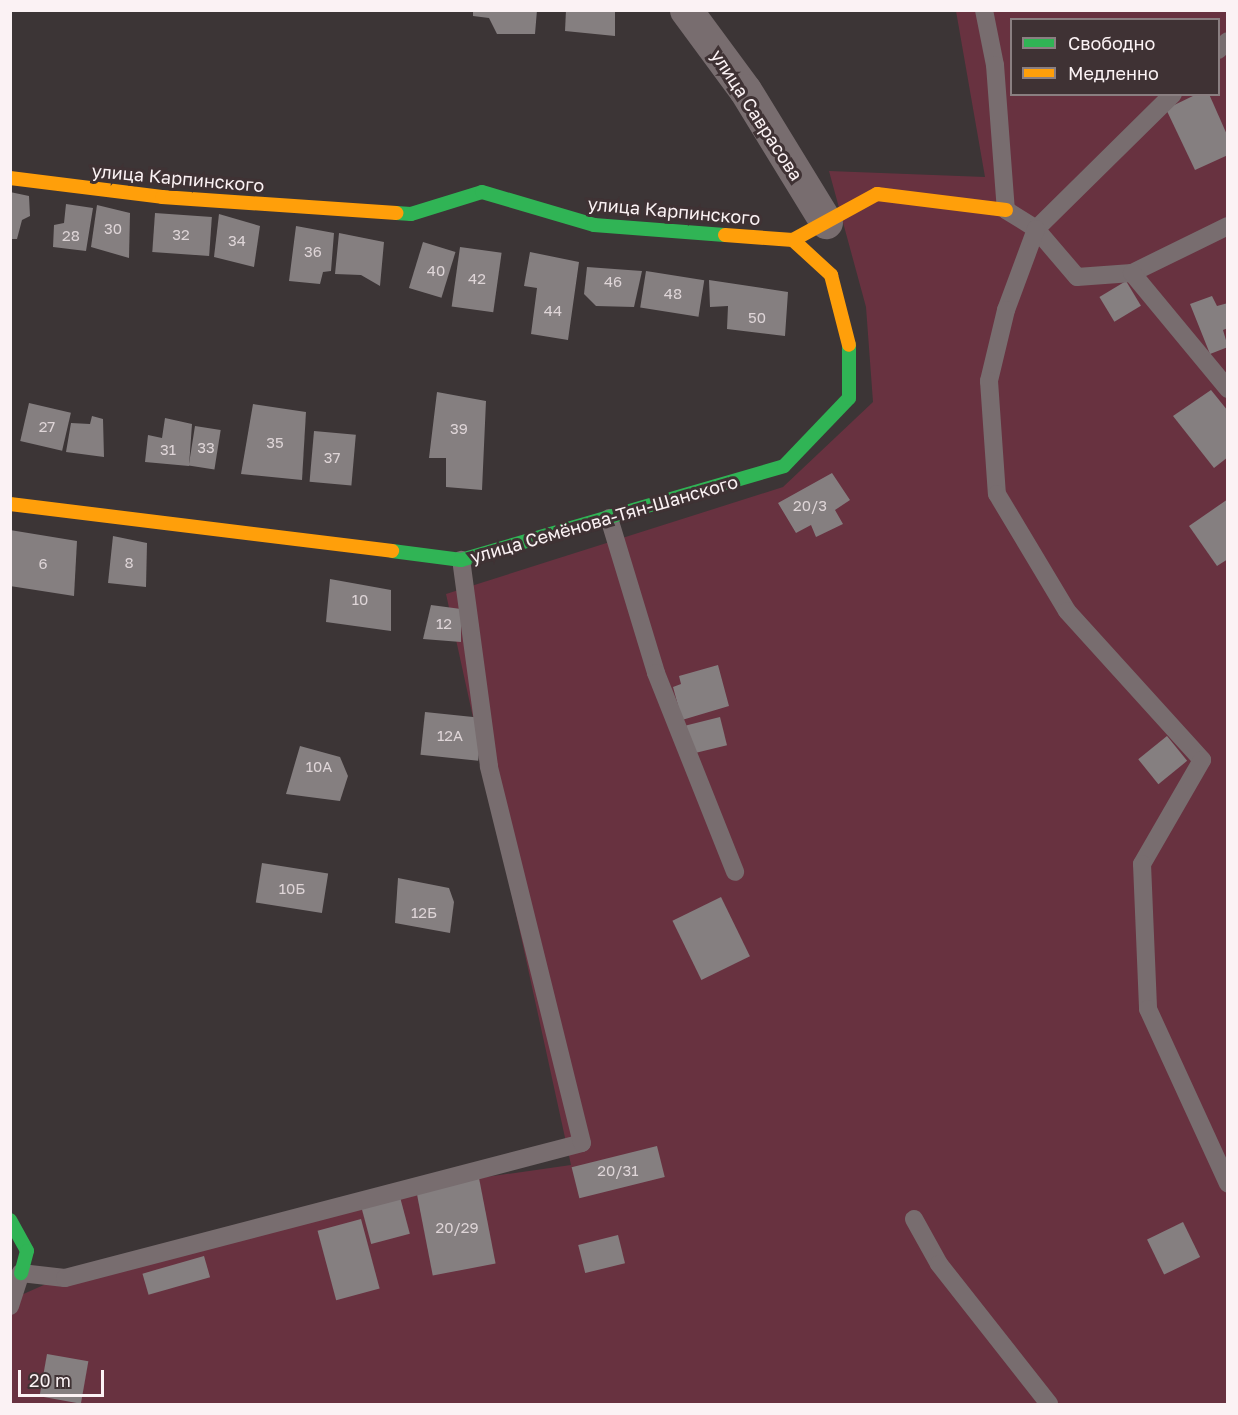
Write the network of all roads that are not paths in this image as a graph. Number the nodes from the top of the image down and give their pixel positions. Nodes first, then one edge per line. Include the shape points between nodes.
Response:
1 (686, 10) edge
2 (984, 10) edge
3 (1171, 96) edge
4 (10, 178) edge
5 (1006, 210) junction
6 (826, 222) junction
7 (1227, 226) edge
8 (1036, 229) junction
9 (793, 240) junction
10 (1132, 273) junction
11 (1227, 389) edge
12 (10, 504) edge
13 (609, 518) junction
14 (461, 560) junction
15 (735, 872) dead end
16 (1227, 1184) edge
17 (914, 1219) dead end
18 (10, 1220) edge
19 (21, 1273) junction
20 (10, 1306) edge
21 (1049, 1404) edge

1 - 6 street, улица Саврасова via 746,90
2 - 5 lane via 995,65
3 - 8 lane
4 - 9 street, улица Карпинского via 162,197 411,214 482,192 594,225
5 - 6 street via 877,195
5 - 8 lane
6 - 9 street
7 - 10 lane
8 - 10 lane via 1077,277
8 - 16 lane via 1006,310 989,381 997,494 1066,611 1202,760 1142,864 1148,1009
9 - 13 street, улица Семёнова-Тян-Шанского via 831,275 849,331 849,398 784,466
10 - 11 lane
12 - 14 street, улица Семёнова-Тян-Шанского
13 - 14 street, улица Семёнова-Тян-Шанского
13 - 15 lane via 656,673
14 - 19 lane via 489,766 582,1143 65,1278
17 - 21 lane via 939,1264
18 - 19 street via 27,1251
19 - 20 lane

